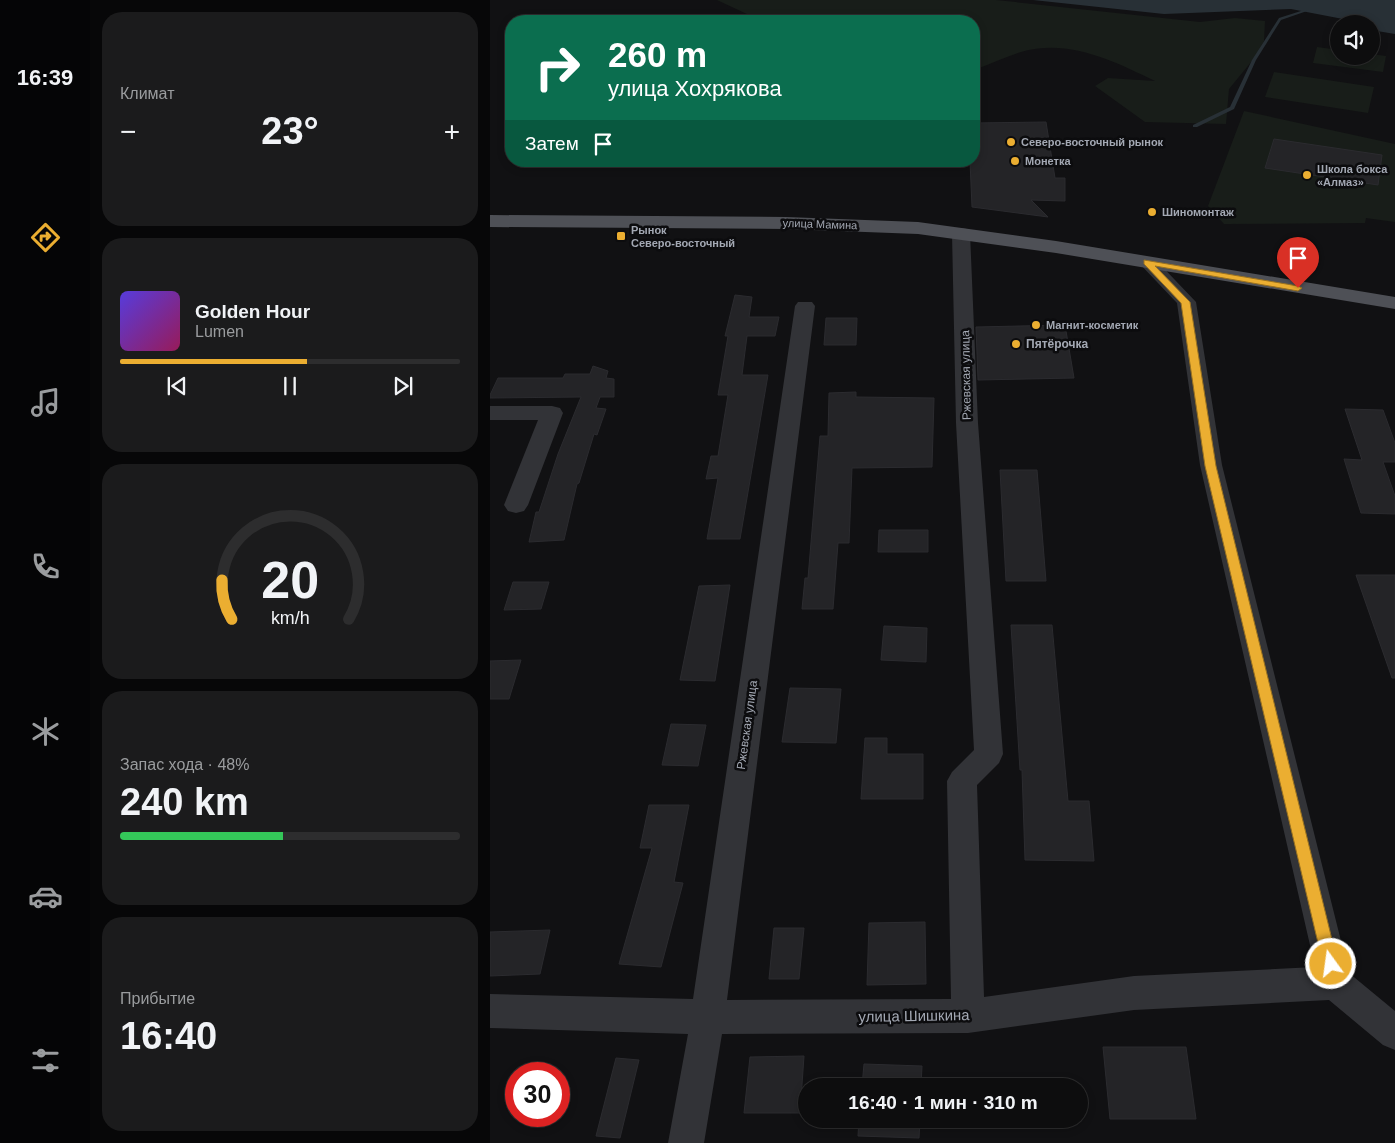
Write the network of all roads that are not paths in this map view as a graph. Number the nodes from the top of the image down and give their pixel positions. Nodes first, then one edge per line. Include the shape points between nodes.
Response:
1 (491, 223) edge
2 (961, 233) junction
3 (1146, 262) junction
4 (1395, 303) edge
5 (805, 306) dead end
6 (490, 413) edge
7 (516, 505) dead end
8 (1335, 983) junction
9 (490, 1011) edge
10 (968, 1016) junction
11 (708, 1017) junction
12 (1395, 1033) edge
13 (686, 1143) edge

1 - 2 main road, улица Мамина via 786,223
2 - 3 main road, улица Мамина
2 - 10 street, Ржевская улица via 967,423 989,754 962,781
3 - 4 main road, улица Мамина
3 - 8 street via 1186,302 1211,466
5 - 11 street, Ржевская улица
6 - 7 street via 552,413
8 - 10 street, улица Шишкина via 1134,993
8 - 12 street
9 - 11 street, улица Шишкина
10 - 11 street, улица Шишкина
11 - 13 street, Ржевская улица

